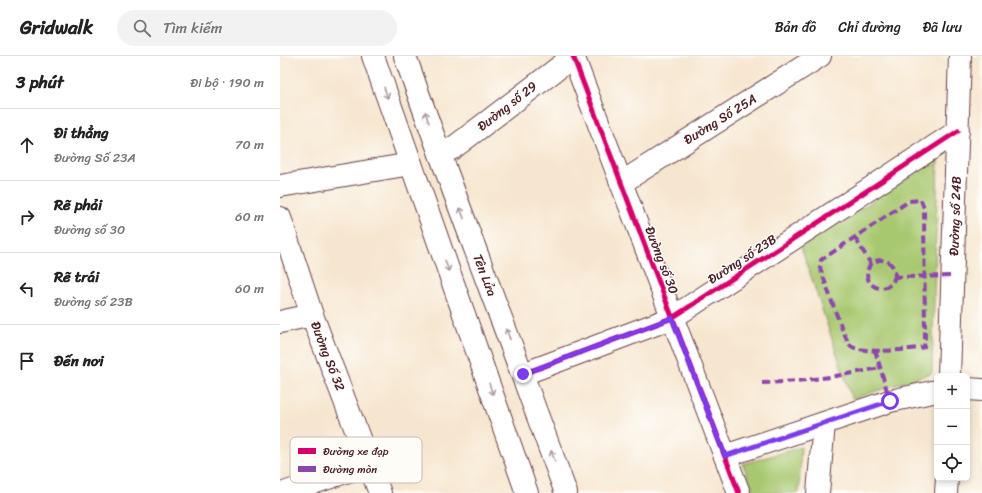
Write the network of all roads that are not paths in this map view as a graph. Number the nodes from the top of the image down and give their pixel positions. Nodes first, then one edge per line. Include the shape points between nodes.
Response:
1 (373, 56) edge
2 (405, 56) edge
3 (574, 56) edge
4 (820, 56) edge
5 (960, 56) edge
6 (958, 131) junction
7 (440, 154) junction
8 (411, 164) junction
9 (621, 183) junction
10 (280, 186) edge
11 (280, 218) edge
12 (312, 315) junction
13 (672, 318) junction
14 (280, 322) edge
15 (949, 373) edge
16 (523, 374) junction
17 (970, 389) edge
18 (982, 390) edge
19 (934, 392) edge
20 (824, 423) junction
21 (359, 437) edge
22 (725, 456) junction
23 (947, 481) edge
24 (313, 483) edge
25 (376, 483) edge
26 (284, 493) edge
27 (380, 493) edge
28 (527, 493) edge
29 (566, 493) edge
30 (739, 493) edge
31 (818, 493) edge
32 (946, 493) edge

1 -> 8 street
7 -> 2 street, Tên Lửa
3 - 7 street, Đường số 29 via 453,148
3 - 9 street, Đường số 30
4 - 9 street, Đường Số 25A
5 - 6 street, Đường số 24B
6 - 13 street, Đường số 23B
6 - 15 street, Đường số 24B
7 - 8 street, Đường số 29
16 -> 7 street, Tên Lửa
8 - 10 street
8 -> 28 street
9 - 13 street, Đường số 30
11 - 12 street, Đường Số 32
12 - 14 street
12 - 21 street, Đường Số 32
13 - 16 street, Đường số 23B
13 - 22 street, Đường số 30
29 -> 16 street, Tên Lửa
17 - 18 street
19 - 20 street via 890,401
20 - 22 street
20 - 31 street
22 - 30 street, Đường số 30
23 - 32 street
24 - 26 street
25 - 27 street, Đường Số 32

